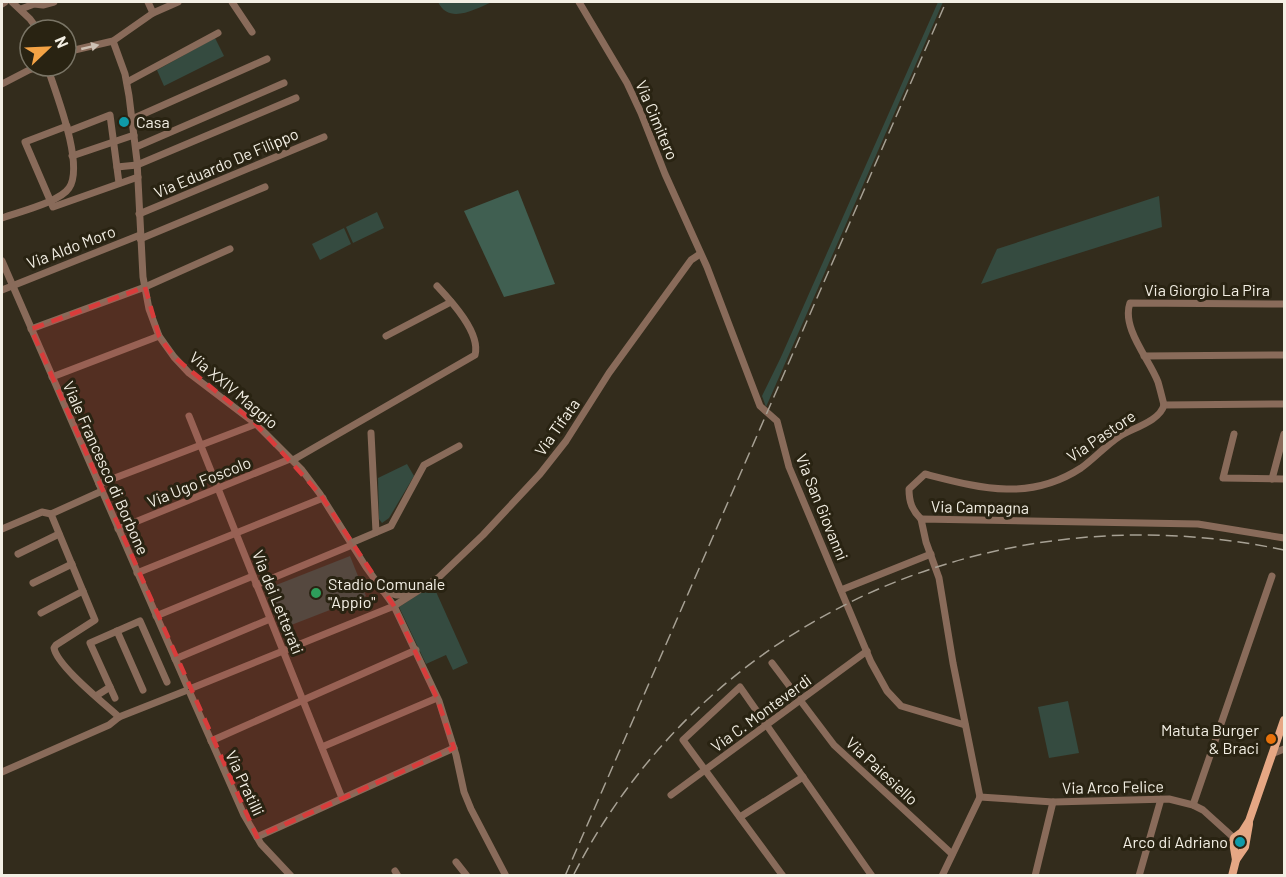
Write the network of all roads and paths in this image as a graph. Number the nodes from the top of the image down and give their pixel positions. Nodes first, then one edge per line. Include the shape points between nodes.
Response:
1 (5, 2) edge
2 (12, 2) edge
3 (54, 2) edge
4 (148, 2) edge
5 (178, 2) edge
6 (232, 2) edge
7 (579, 2) edge
8 (2, 4) edge
9 (21, 9) junction
10 (153, 13) junction
11 (28, 18) edge
12 (252, 32) dead end
13 (218, 33) dead end
14 (113, 41) junction
15 (78, 49) edge
16 (267, 59) dead end
17 (18, 76) edge
18 (51, 78) edge
19 (127, 82) junction
20 (284, 83) dead end
21 (2, 84) edge
22 (296, 98) dead end
23 (132, 119) junction
24 (68, 128) junction
25 (134, 135) junction
26 (324, 137) dead end
27 (114, 142) junction
28 (136, 147) junction
29 (72, 156) junction
30 (137, 165) junction
31 (117, 167) junction
32 (138, 177) junction
33 (119, 183) junction
34 (265, 187) dead end
35 (50, 200) junction
36 (139, 214) junction
37 (2, 218) edge
38 (140, 237) junction
39 (230, 249) dead end
40 (700, 254) junction
41 (2, 261) edge
42 (12, 284) junction
43 (437, 286) dead end
44 (145, 287) junction
45 (2, 290) edge
46 (451, 302) junction
47 (1284, 304) edge
48 (31, 329) junction
49 (159, 336) junction
50 (386, 336) dead end
51 (1284, 355) edge
52 (1144, 356) junction
53 (52, 377) junction
54 (1284, 404) edge
55 (1164, 405) junction
56 (189, 416) dead end
57 (256, 424) junction
58 (371, 433) dead end
59 (1234, 434) dead end
60 (1284, 434) edge
61 (200, 446) junction
62 (459, 446) dead end
63 (292, 459) junction
64 (1272, 479) junction
65 (1284, 479) edge
66 (100, 488) junction
67 (218, 489) junction
68 (323, 498) junction
69 (51, 514) junction
70 (921, 519) junction
71 (2, 529) edge
72 (118, 530) junction
73 (376, 532) junction
74 (235, 533) junction
75 (59, 534) junction
76 (1284, 538) edge
77 (351, 544) junction
78 (18, 554) dead end
79 (931, 554) junction
80 (72, 564) junction
81 (137, 573) junction
82 (253, 576) junction
83 (1272, 576) dead end
84 (33, 583) dead end
85 (256, 585) junction
86 (841, 590) junction
87 (83, 591) junction
88 (383, 591) junction
89 (412, 594) junction
90 (394, 606) junction
91 (41, 613) dead end
92 (156, 616) junction
93 (270, 619) junction
94 (117, 631) junction
95 (282, 650) junction
96 (416, 650) junction
97 (867, 651) junction
98 (175, 659) junction
99 (772, 663) dead end
100 (167, 682) dead end
101 (110, 687) junction
102 (143, 690) dead end
103 (188, 690) junction
104 (96, 696) junction
105 (115, 698) dead end
106 (437, 698) junction
107 (303, 700) junction
108 (802, 700) junction
109 (119, 717) junction
110 (1284, 720) edge
111 (965, 724) junction
112 (767, 726) junction
113 (211, 741) junction
114 (322, 747) junction
115 (1284, 749) edge
116 (455, 751) junction
117 (1274, 753) junction
118 (705, 771) junction
119 (2, 772) edge
120 (803, 777) junction
121 (671, 795) dead end
122 (980, 797) junction
123 (342, 798) junction
124 (1161, 799) junction
125 (1053, 802) junction
126 (1193, 805) junction
127 (740, 817) junction
128 (1249, 820) junction
129 (257, 837) junction
130 (1234, 838) junction
131 (952, 854) junction
132 (1236, 860) junction
133 (456, 862) dead end
134 (291, 876) edge
135 (466, 876) edge
136 (506, 876) edge
137 (783, 876) edge
138 (872, 876) edge
139 (942, 876) edge
140 (1035, 876) edge
141 (1139, 876) edge
142 (1232, 876) edge

1 - 8 street
2 - 9 street
3 - 9 street
4 - 10 street
5 - 10 street
6 - 12 street
7 - 40 street, Via Cimitero via 627,83
9 - 11 street
10 - 14 street
13 - 19 street
15 -> 14 street
14 - 19 street, Via XXIV Maggio
16 - 23 street
17 - 21 street
18 - 24 street
19 - 23 street, Via XXIV Maggio
20 - 28 street
22 - 30 street
23 - 25 street, Via XXIV Maggio
24 - 27 street via 110,115
24 - 29 street
24 - 35 street via 25,142
25 - 27 street
25 - 28 street, Via XXIV Maggio
26 - 36 street, Via Eduardo De Filippo
27 - 29 street
27 - 31 street
28 - 30 street, Via XXIV Maggio
29 - 35 street via 74,171 69,188
30 - 31 street
30 - 32 street, Via XXIV Maggio
31 - 33 street
32 - 33 street
32 - 36 street, Via XXIV Maggio
33 - 35 street via 53,207
34 - 38 street, Via Aldo Moro
35 - 37 street
36 - 38 street, Via XXIV Maggio
38 - 42 street, Via Aldo Moro
38 - 44 street, Via XXIV Maggio
39 - 44 street
40 - 86 street, Via San Giovanni via 760,406 777,421 789,467
40 - 89 street, Via Tifata via 691,260 540,474 438,578
41 - 42 street, Viale Francesco di Borbone
42 - 45 street, Via Aldo Moro
42 - 48 street, Viale Francesco di Borbone
43 - 46 street
44 - 48 street
44 - 49 street, Via XXIV Maggio
46 - 50 street
46 - 63 street, Via Ugo Foscolo via 472,335 475,355
47 - 52 street, Via Giorgio La Pira via 1130,303 1131,326
48 - 53 street, Viale Francesco di Borbone
49 - 53 street
49 - 57 street, Via XXIV Maggio via 189,373
51 - 52 street
52 - 55 street, Via Giorgio La Pira via 1158,381
53 - 66 street, Viale Francesco di Borbone
54 - 55 street
55 - 70 street, Via Pastore via 1153,418 1118,437 1080,468 1046,484 984,489 925,474 909,489 913,512
56 - 61 street, Via dei Letterati
57 - 61 street
57 - 63 street, Via XXIV Maggio
58 - 73 street
59 - 64 street via 1223,478
60 - 64 street
61 - 66 street
61 - 67 street, Via dei Letterati
62 - 73 street via 424,465 391,526
63 - 67 street, Via Ugo Foscolo
63 - 68 street, Via XXIV Maggio
64 - 65 street
66 - 69 street
66 - 72 street, Viale Francesco di Borbone
67 - 72 street, Via Ugo Foscolo
67 - 74 street, Via dei Letterati
68 - 74 street
68 - 77 street, Via XXIV Maggio
69 - 71 street via 42,512
69 - 75 street
70 - 76 street, Via Campagna via 1198,524
70 - 79 street, Via Campagna
72 - 81 street, Viale Francesco di Borbone
73 - 77 street
74 - 81 street
74 - 82 street, Via dei Letterati
75 - 78 street
75 - 80 street
77 - 85 street
77 - 88 street, Via XXIV Maggio
79 - 86 street
79 - 111 street, Via Campagna via 939,578
80 - 84 street
80 - 87 street
81 - 92 street, Viale Francesco di Borbone
82 - 85 street, Via dei Letterati
82 - 92 street
83 - 126 street
85 - 93 street, Via dei Letterati
86 - 97 street, Via San Giovanni
87 - 91 street
87 - 104 street via 95,620 56,645 54,652
88 - 89 street
88 - 90 street, Via XXIV Maggio
89 - 90 street, Via Tifata
90 - 95 street, Via Tifata
90 - 96 street, Via XXIV Maggio
92 - 98 street, Viale Francesco di Borbone
93 - 95 street, Via dei Letterati
93 - 98 street
94 - 100 street via 140,621
94 - 101 street via 90,642
94 - 102 street
95 - 103 street, Via Tifata
95 - 107 street, Via dei Letterati
96 - 106 street, Via XXIV Maggio
96 - 107 street
97 - 108 street, Via C. Monteverdi
97 - 111 street, Via San Giovanni via 887,691 901,706
98 - 103 street, Viale Francesco di Borbone
99 - 108 street, Via Paiesiello
101 - 104 street
101 - 105 street
103 - 109 street, Via Tifata
103 - 113 street, Via Pratilli
104 - 109 street
106 - 114 street
106 - 116 street, Via XXIV Maggio
107 - 113 street
107 - 114 street, Via dei Letterati
108 - 112 street, Via C. Monteverdi
108 - 131 street, Via Paiesiello via 834,745
109 - 119 street, Via Tifata
110 - 117 main road
111 - 122 street, Via Campagna
112 - 118 street, Via C. Monteverdi
112 - 118 street via 740,687 683,740
112 - 120 street
113 - 129 street, Via Pratilli
114 - 123 street, Via dei Letterati
115 - 117 street
116 - 123 street
116 - 136 street, Via XXIV Maggio via 464,792
117 - 128 main road
118 - 121 street, Via C. Monteverdi
118 - 127 street
120 - 127 street
120 - 138 street
122 - 125 street, Via Arco Felice
122 - 131 street
123 - 129 street
124 - 125 street, Via Arco Felice
124 - 126 street, Via Arco Felice
124 - 141 street
125 - 140 street
126 - 130 street, Via Arco Felice
127 - 137 street
128 - 130 main road
128 - 132 main road via 1248,839
129 - 134 street, Via Pratilli
130 - 132 main road
131 - 139 street
132 - 142 main road
133 - 135 street

